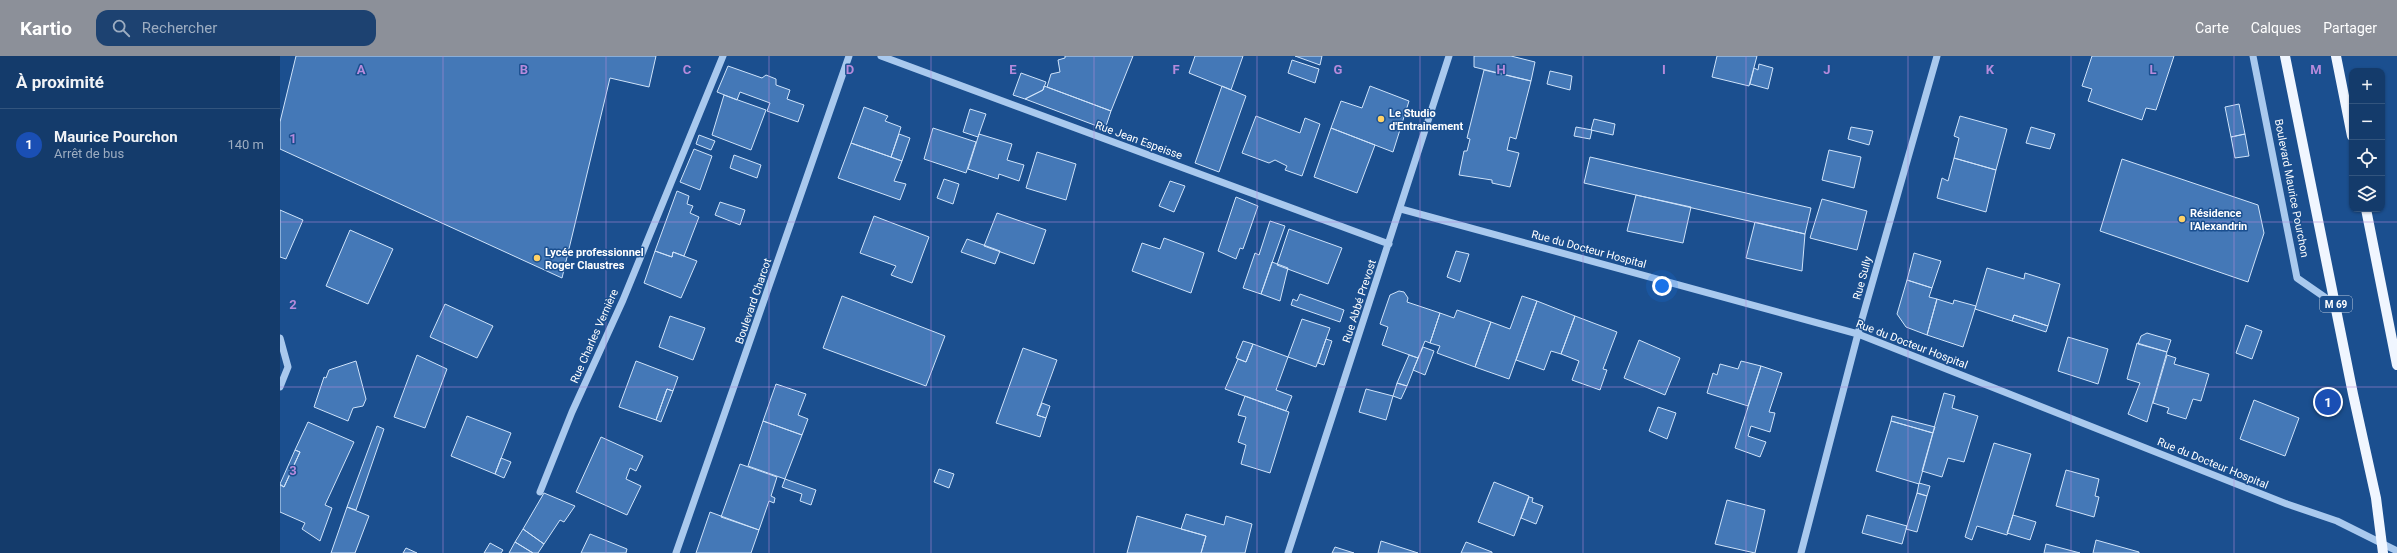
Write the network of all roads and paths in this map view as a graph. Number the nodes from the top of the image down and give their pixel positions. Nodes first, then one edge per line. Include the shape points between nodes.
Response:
1 (723, 56) edge
2 (849, 56) edge
3 (881, 56) edge
4 (1449, 56) edge
5 (1937, 56) edge
6 (2253, 56) edge
7 (2285, 56) edge
8 (2336, 56) edge
9 (2349, 121) edge
10 (1401, 209) junction
11 (2367, 212) edge
12 (1389, 244) junction
13 (2336, 305) junction
14 (1858, 334) junction
15 (280, 338) edge
16 (2397, 364) edge
17 (280, 387) edge
18 (540, 492) dead end
19 (2382, 542) junction
20 (2397, 551) edge
21 (676, 553) edge
22 (1288, 553) edge
23 (1801, 553) edge
24 (2383, 553) edge

1 - 18 street, Rue Charles Vernière via 623,300 572,412
2 - 21 street, Boulevard Charcot
3 - 12 street, Rue Jean Espeisse
4 - 10 street, Rue Abbé Prevost
5 - 14 street, Rue Sully
6 - 13 street, Boulevard Maurice Pourchon via 2297,278
7 - 13 main road, Boulevard Maurice Pourchon / M 69
8 - 9 main road
10 - 12 street, Rue Abbé Prevost
10 - 14 street, Rue du Docteur Hospital
11 - 16 main road
12 - 22 street, Rue Abbé Prevost
13 - 19 main road, Boulevard Maurice Pourchon / M 69 via 2376,498
14 - 19 street, Rue du Docteur Hospital via 2337,521
14 - 23 street, Rue Sully
15 - 17 street via 288,368
19 - 20 street, Rue du Docteur Hospital
19 - 24 main road, Boulevard Maurice Pourchon / M 69

